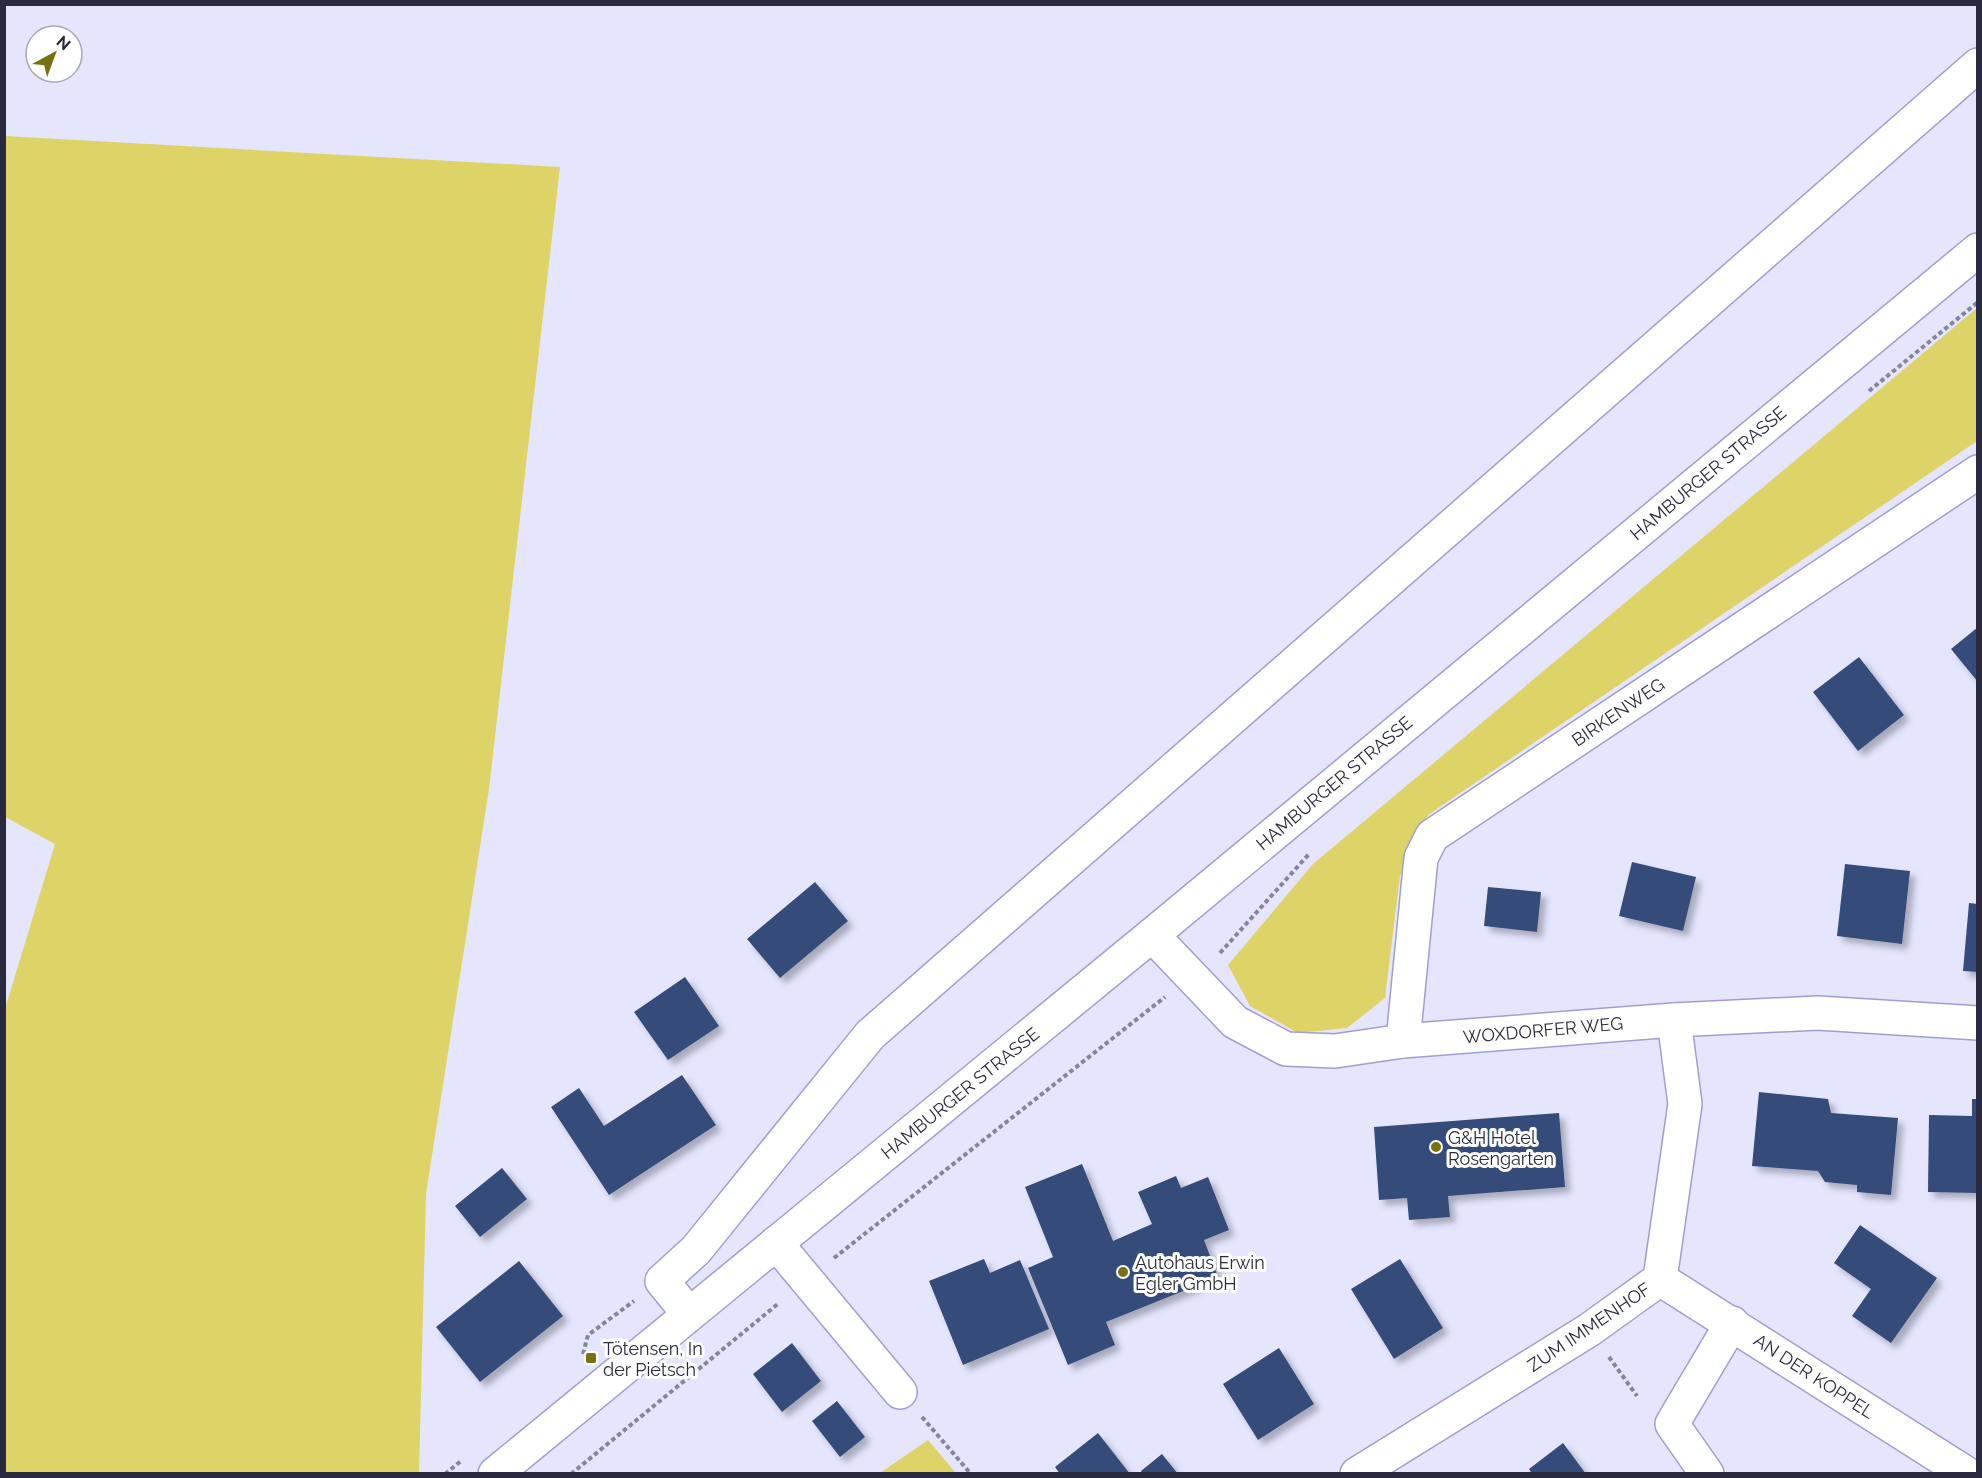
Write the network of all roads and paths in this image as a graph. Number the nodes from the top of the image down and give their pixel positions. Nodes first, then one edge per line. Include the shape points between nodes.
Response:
1 (1977, 64) edge
2 (1977, 250) edge
3 (1977, 472) edge
4 (1152, 935) junction
5 (1191, 977) junction
6 (1674, 1020) junction
7 (1977, 1023) edge
8 (1403, 1041) junction
9 (776, 1243) junction
10 (1660, 1279) junction
11 (806, 1281) junction
12 (689, 1314) junction
13 (1732, 1323) junction
14 (1590, 1330) junction
15 (900, 1392) joint
16 (1637, 1396) dead end
17 (1947, 1468) edge
18 (495, 1473) edge
19 (571, 1473) edge
20 (971, 1473) edge
21 (1357, 1473) edge
22 (1707, 1473) edge

1 - 12 street via 870,1035 696,1250 662,1281
2 - 4 street, HAMBURGER STRASSE
3 - 8 street, BIRKENWEG via 1432,836 1420,858
4 - 5 street, WOXDORFER WEG
4 - 9 street, HAMBURGER STRASSE
5 - 8 street, WOXDORFER WEG via 1235,1022 1286,1049 1335,1051
5 - 11 path
6 - 7 street, WOXDORFER WEG via 1818,1013
6 - 8 street, WOXDORFER WEG
6 - 10 street, ZUM IMMENHOF via 1686,1104
9 - 11 street
9 - 12 street, HAMBURGER STRASSE
10 - 13 street, AN DER KOPPEL
10 - 14 street, ZUM IMMENHOF
11 - 15 street
11 - 19 path
12 - 18 street, HAMBURGER STRASSE
13 - 17 street, AN DER KOPPEL
13 - 22 street via 1672,1424
14 - 16 path
14 - 21 street, ZUM IMMENHOF
15 - 20 path

